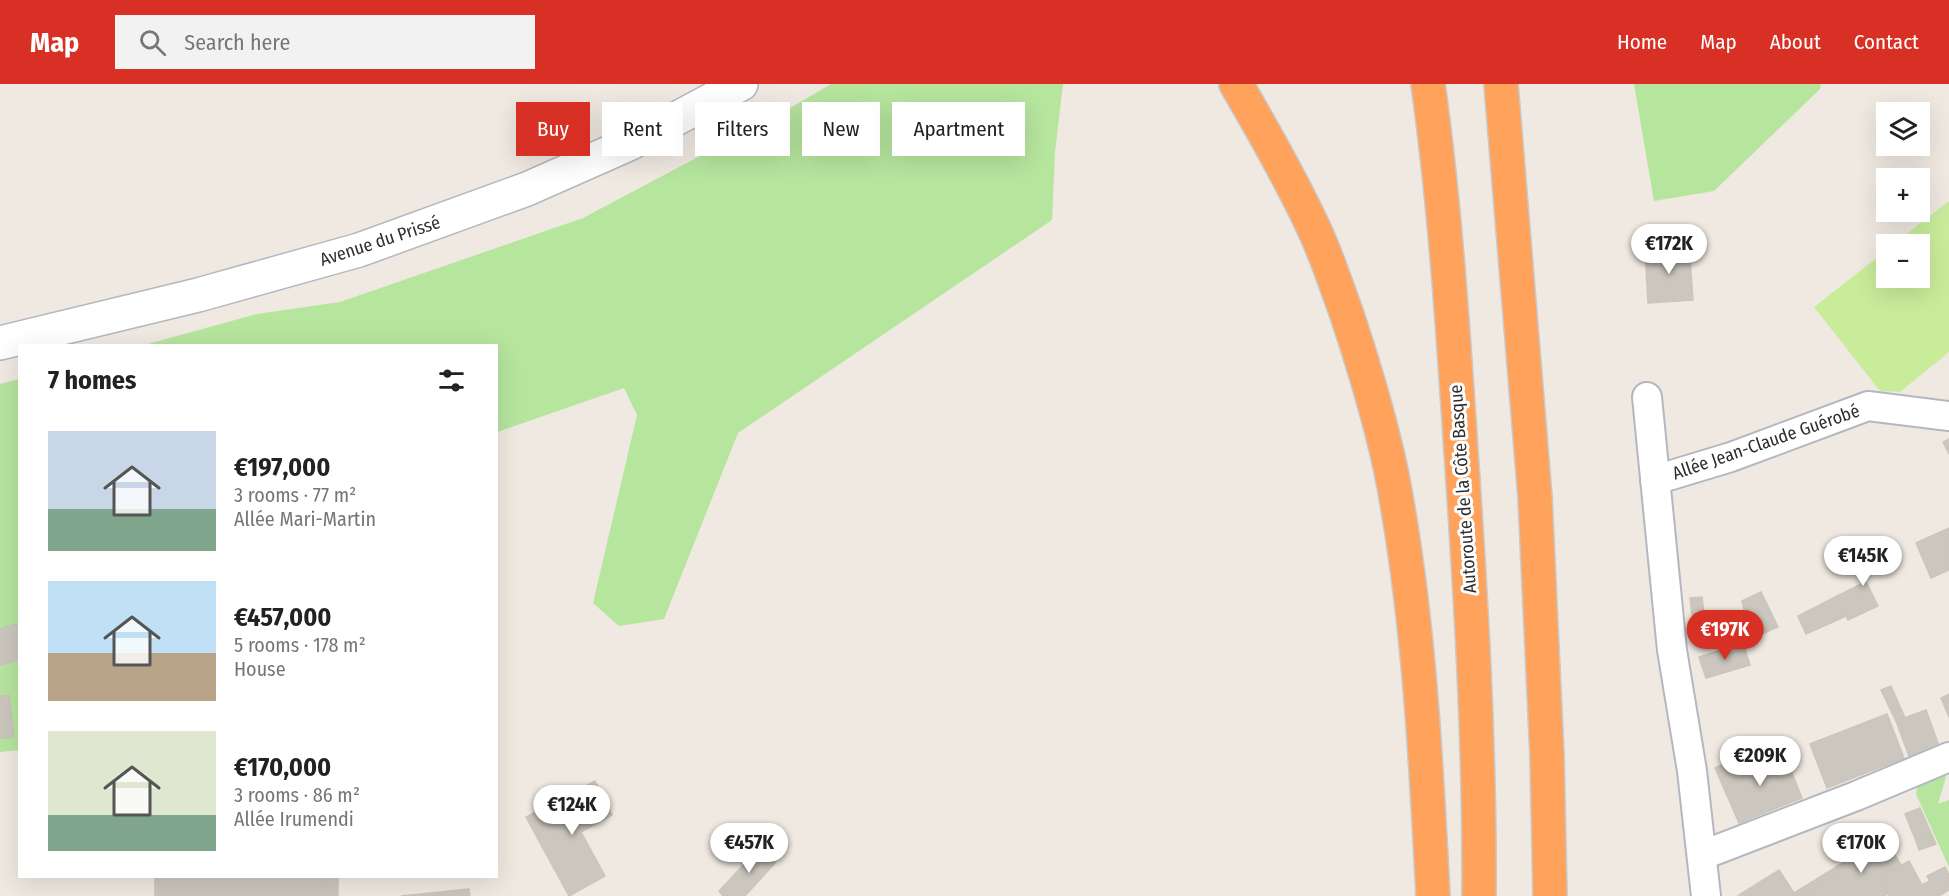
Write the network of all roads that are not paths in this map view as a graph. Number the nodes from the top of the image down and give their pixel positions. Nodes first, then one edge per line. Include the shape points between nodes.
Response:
1 (741, 84) edge
2 (1236, 84) edge
3 (1428, 84) edge
4 (1501, 84) edge
5 (0, 343) edge
6 (1647, 396) dead end
7 (1949, 416) edge
8 (1655, 480) junction
9 (1949, 757) edge
10 (1702, 855) junction
11 (1433, 896) edge
12 (1479, 896) edge
13 (1550, 896) edge
14 (1706, 896) edge

1 - 5 main road, Avenue du Prissé via 631,143 527,189 359,250 198,295
2 - 11 highway via 1316,233 1361,356 1380,423 1404,544 1418,672
3 - 12 highway, Autoroute de la Côte Basque via 1445,243 1469,557
4 - 13 highway via 1535,497
6 - 8 street
7 - 8 street, Allée Jean-Claude Guérobé via 1868,406 1731,457
8 - 10 street via 1672,650
9 - 10 street
10 - 14 street

